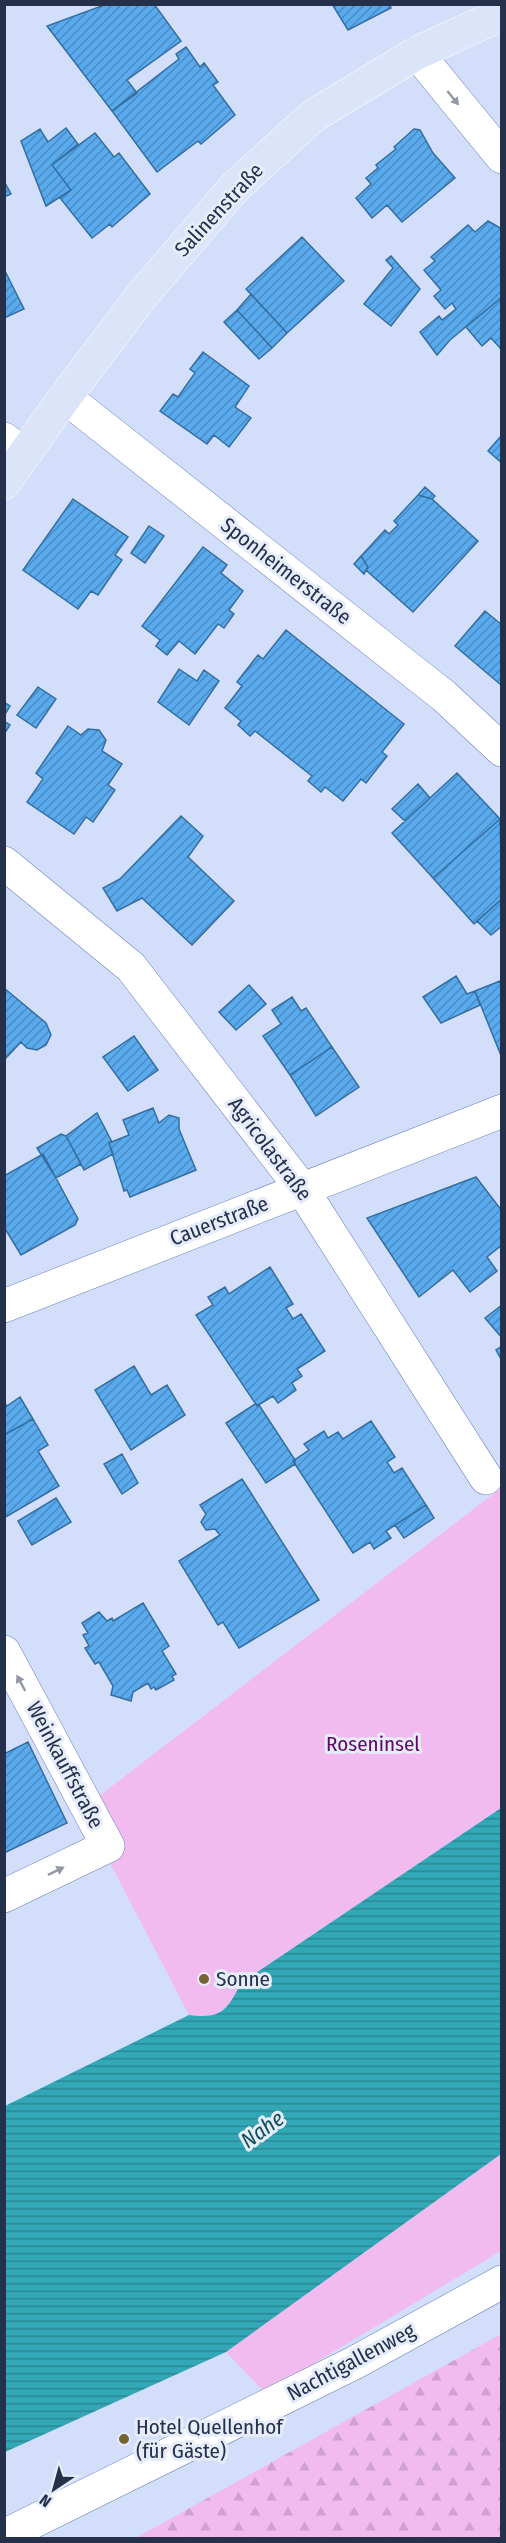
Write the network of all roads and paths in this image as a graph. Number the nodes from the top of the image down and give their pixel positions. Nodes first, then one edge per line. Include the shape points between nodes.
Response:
1 (501, 14) edge
2 (417, 53) junction
3 (501, 157) edge
4 (65, 397) junction
5 (14, 447) edge
6 (4, 483) edge
7 (501, 750) edge
8 (4, 863) edge
9 (501, 1112) edge
10 (302, 1189) junction
11 (4, 1306) edge
12 (486, 1478) dead end
13 (4, 1652) edge
14 (4, 1896) edge
15 (501, 2282) edge
16 (4, 2536) edge

1 - 2 main road, Salinenstraße
2 -> 3 street
2 - 4 main road, Salinenstraße via 313,116 235,187 144,293
4 - 5 main road, Salinenstraße
4 - 7 street, Sponheimerstraße via 444,696
5 - 6 main road, Salinenstraße
8 - 10 street, Agricolastraße via 131,967
9 - 10 street, Cauerstraße
10 - 11 street, Cauerstraße
10 - 12 street, Agricolastraße
14 -> 13 street, Weinkauffstraße via 108,1846
15 - 16 street, Nachtigallenweg via 354,2363

